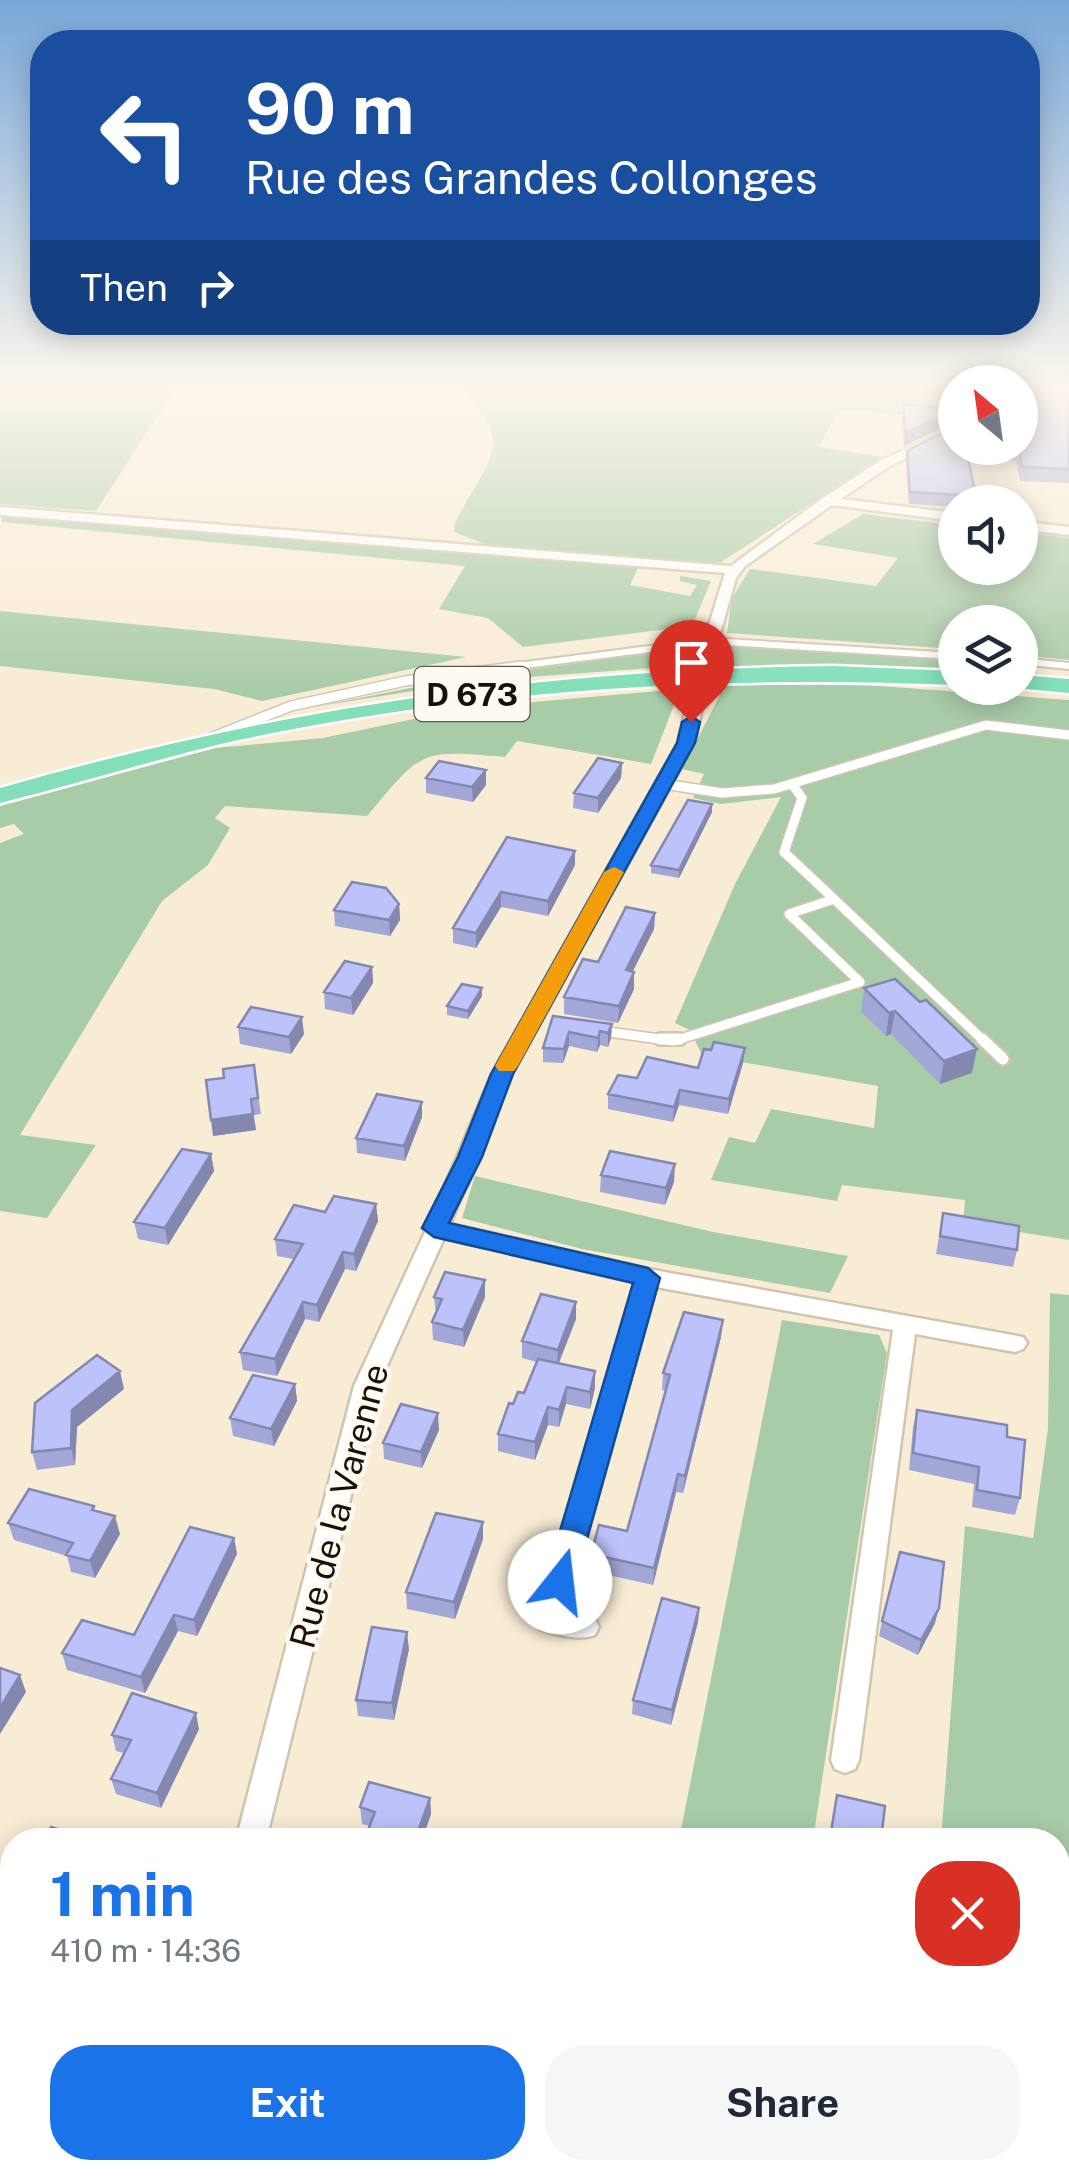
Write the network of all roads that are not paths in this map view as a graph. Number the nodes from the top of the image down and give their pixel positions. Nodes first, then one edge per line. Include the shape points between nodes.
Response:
1 (851, 486) edge
2 (827, 501) junction
3 (0, 512) edge
4 (938, 515) edge
5 (1038, 527) edge
6 (1069, 531) edge
7 (732, 570) junction
8 (709, 646) junction
9 (938, 655) edge
10 (1038, 662) edge
11 (1069, 666) edge
12 (938, 677) edge
13 (1038, 683) edge
14 (1069, 686) edge
15 (1069, 735) edge
16 (210, 738) junction
17 (664, 784) junction
18 (792, 784) junction
19 (0, 796) edge
20 (834, 899) junction
21 (584, 1027) edge
22 (1004, 1060) dead end
23 (434, 1228) junction
24 (648, 1278) junction
25 (905, 1324) junction
26 (1016, 1343) dead end
27 (586, 1627) dead end
28 (846, 1760) dead end
29 (254, 1828) edge

1 - 2 street
2 - 4 street
2 - 7 street
3 - 7 street
5 - 6 street
7 - 8 street
8 - 9 lane
8 - 16 lane via 405,682 291,706
8 - 17 street, Rue de la Varenne, bridge via 686,743
10 - 11 lane
12 - 16 main road, D 673 via 787,672 626,678 366,709
13 - 14 main road
15 - 18 lane via 986,725
16 - 19 main road, D 673
17 - 18 lane via 722,793
17 - 23 street, Rue de la Varenne via 542,1019 502,1074
18 - 20 lane via 802,798 784,852
20 - 21 lane via 789,914 860,982 674,1041
20 - 22 lane
23 - 24 street
23 - 29 street, Rue de la Varenne via 366,1386
24 - 25 street
24 - 27 street via 549,1620
25 - 26 street
25 - 28 street

